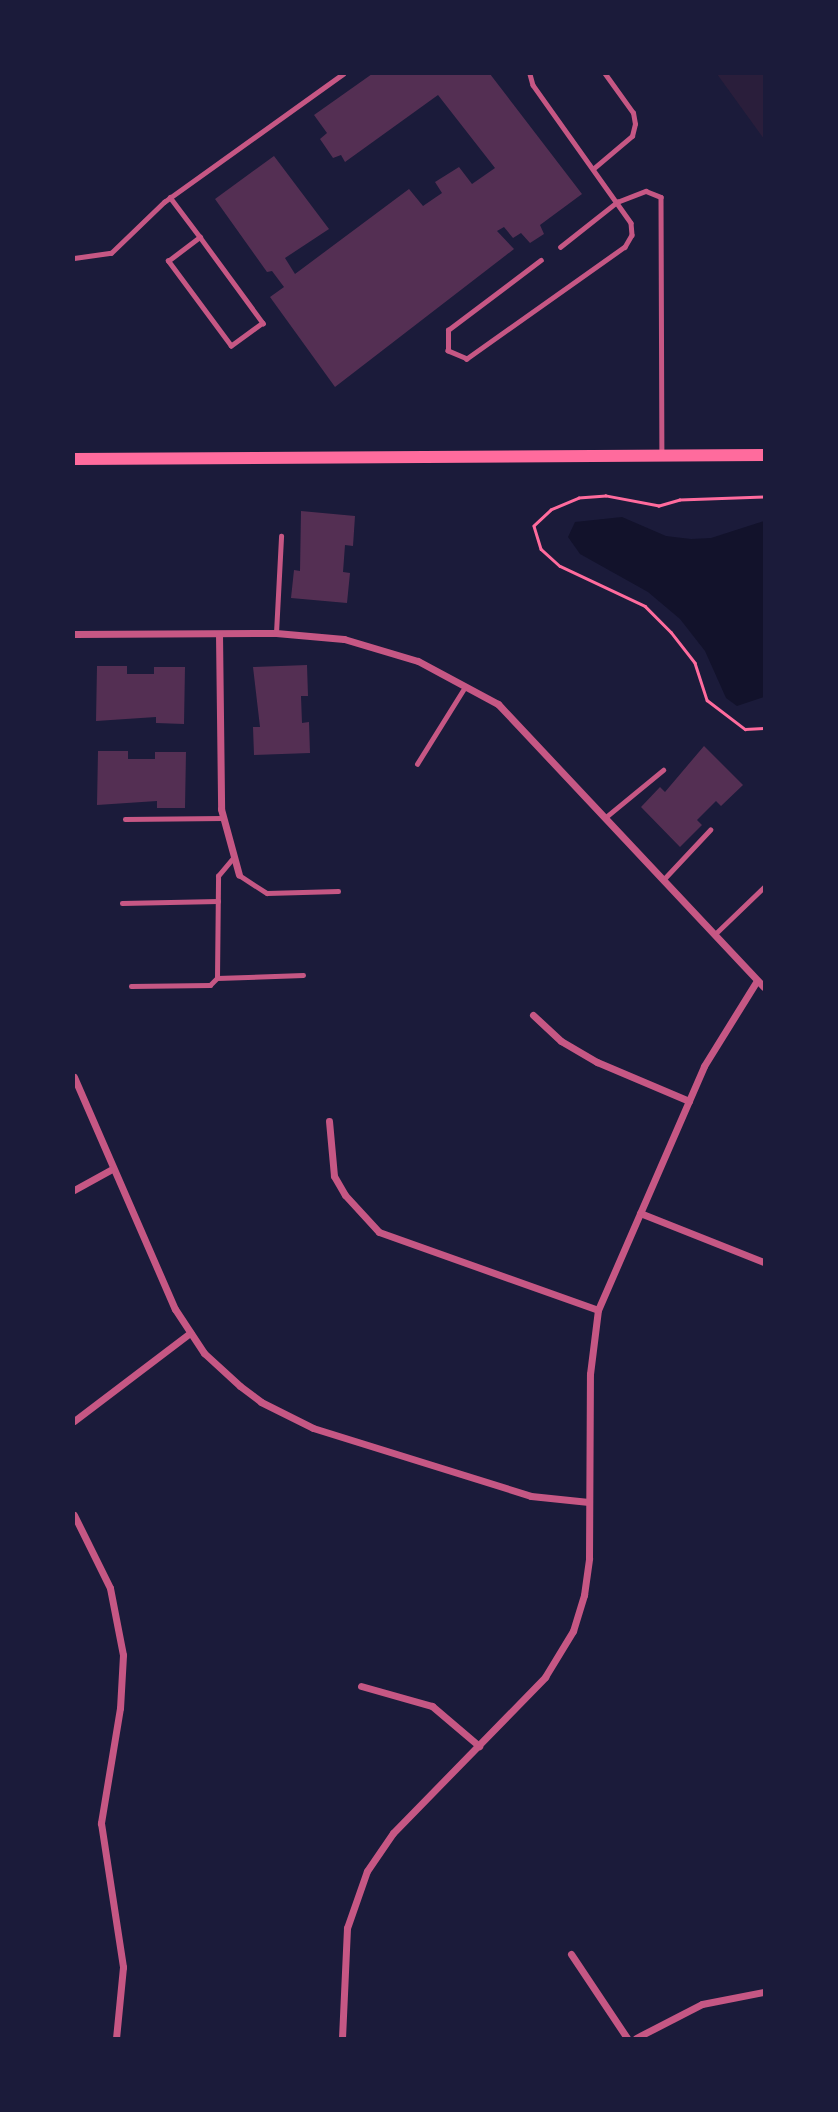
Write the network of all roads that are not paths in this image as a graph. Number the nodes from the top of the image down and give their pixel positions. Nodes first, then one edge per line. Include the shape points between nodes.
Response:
1 (343, 74) edge
2 (530, 74) edge
3 (605, 74) edge
4 (593, 169) junction
5 (170, 197) junction
6 (617, 202) junction
7 (200, 237) junction
8 (560, 247) dead end
9 (74, 258) edge
10 (541, 260) dead end
11 (765, 455) edge
12 (662, 456) junction
13 (74, 459) edge
14 (281, 536) dead end
15 (276, 633) junction
16 (74, 634) edge
17 (219, 634) junction
18 (465, 687) junction
19 (417, 764) dead end
20 (663, 770) dead end
21 (223, 818) junction
22 (605, 818) junction
23 (125, 819) dead end
24 (710, 830) dead end
25 (233, 858) junction
26 (239, 875) joint
27 (663, 881) junction
28 (765, 887) edge
29 (338, 891) dead end
30 (218, 901) junction
31 (122, 903) dead end
32 (713, 936) junction
33 (303, 975) dead end
34 (217, 978) junction
35 (756, 982) junction
36 (131, 986) dead end
37 (765, 987) edge
38 (533, 1015) dead end
39 (74, 1077) edge
40 (689, 1101) junction
41 (329, 1121) dead end
42 (112, 1169) junction
43 (74, 1190) edge
44 (640, 1213) junction
45 (765, 1262) edge
46 (598, 1310) junction
47 (190, 1333) junction
48 (74, 1420) edge
49 (589, 1502) junction
50 (74, 1514) edge
51 (361, 1686) dead end
52 (480, 1746) junction
53 (571, 1954) dead end
54 (765, 1992) edge
55 (116, 2039) edge
56 (342, 2039) edge
57 (627, 2039) edge
58 (636, 2039) edge

1 - 5 lane
2 - 4 lane via 533,85
3 - 4 lane via 633,113 635,124 632,136
4 - 6 lane
5 - 7 lane
5 - 9 lane via 111,253
6 - 8 lane
6 - 10 lane via 631,223 632,235 625,247 467,359 448,351 448,330
6 - 12 lane via 646,191 662,197
7 - 7 lane via 263,323 231,346 168,261
11 - 12 main road
12 - 13 main road
14 - 15 lane
15 - 17 street
15 - 18 street via 344,639 418,661
16 - 17 street
17 - 21 street
18 - 19 lane
18 - 22 street via 498,704
20 - 22 lane
21 - 23 lane
21 - 25 street
22 - 27 street
24 - 27 lane
25 - 26 street
25 - 30 lane via 218,876
26 - 29 lane via 267,893
27 - 32 street
28 - 32 lane
30 - 31 lane
30 - 34 lane
32 - 35 street
33 - 34 lane
34 - 36 lane via 210,985
35 - 37 street
35 - 40 street via 715,1045
38 - 40 street via 561,1041 585,1055
39 - 42 street
40 - 44 street
41 - 46 street via 334,1176 379,1232
42 - 43 street
42 - 47 street via 164,1287
44 - 45 street
44 - 46 street
46 - 49 street via 590,1359
47 - 48 street
47 - 49 street via 204,1353 261,1402 313,1427 531,1496
49 - 52 street via 587,1574 573,1631 545,1677
50 - 55 street via 110,1588 123,1655 120,1708 101,1823 123,1966
51 - 52 street via 432,1706
52 - 56 street via 393,1833 358,1892 344,1949
53 - 57 street
54 - 58 street via 702,2004

